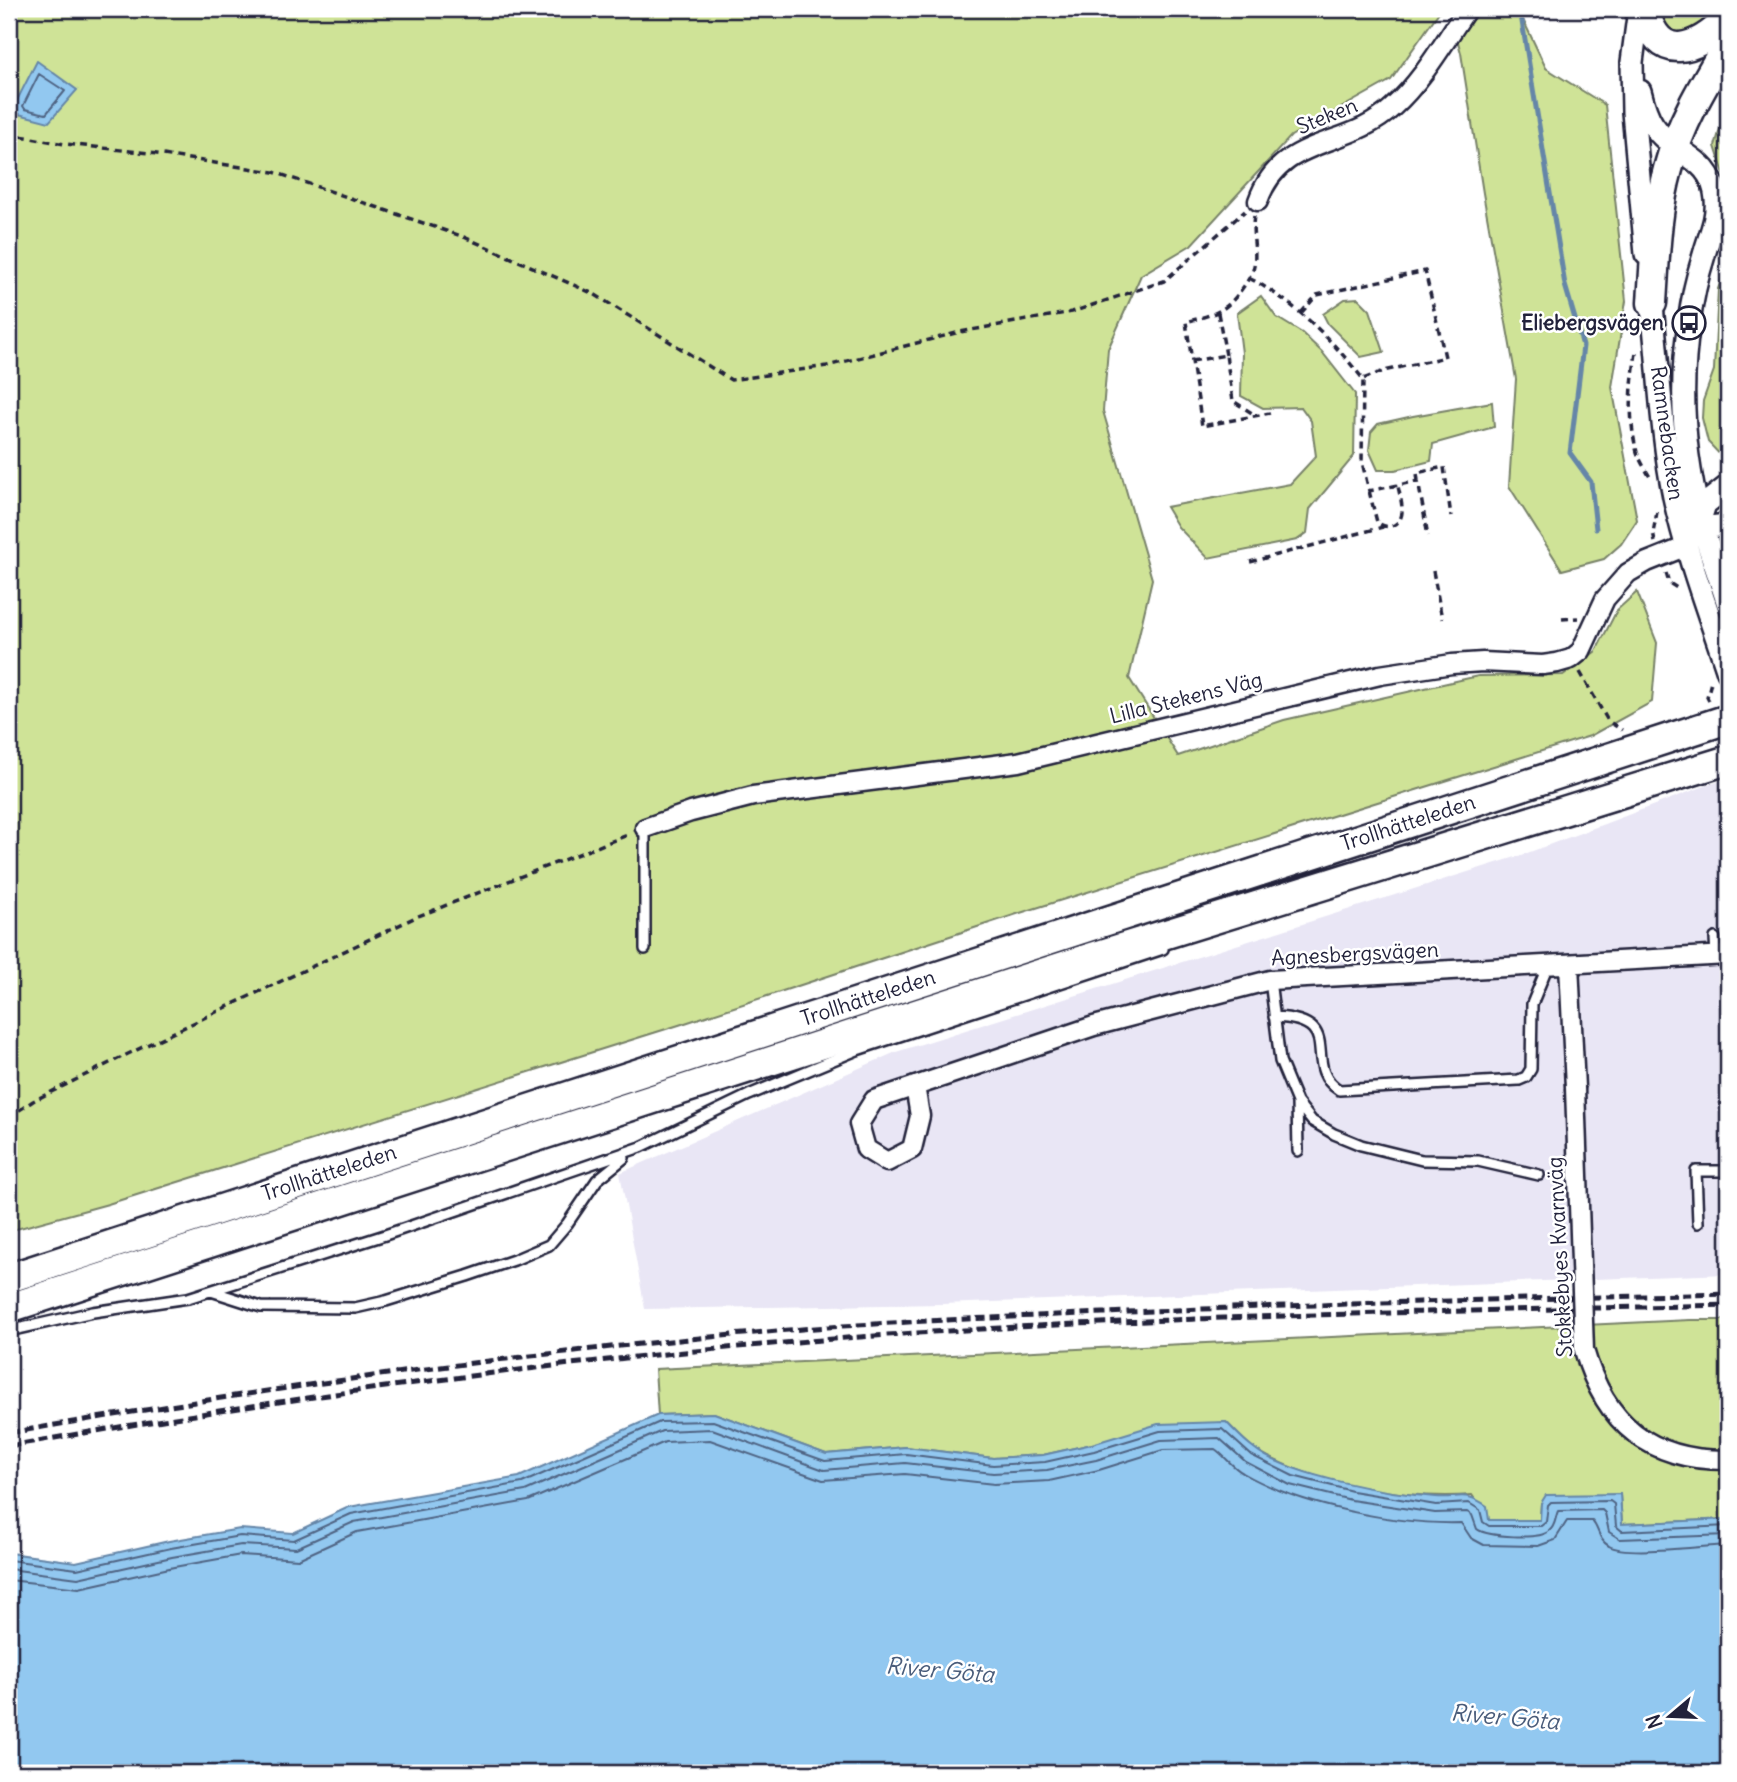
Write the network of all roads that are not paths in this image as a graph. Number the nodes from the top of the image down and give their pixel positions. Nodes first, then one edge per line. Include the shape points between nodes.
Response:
1 (1467, 9) edge
2 (1639, 9) edge
3 (1645, 9) edge
4 (1728, 19) edge
5 (1728, 44) edge
6 (1632, 62) junction
7 (1675, 145) junction
8 (1258, 201) road end
9 (1652, 303) junction
10 (1728, 486) edge
11 (1701, 520) junction
12 (1728, 525) edge
13 (1687, 546) junction
14 (1728, 604) edge
15 (1728, 672) edge
16 (1728, 719) edge
17 (1728, 760) edge
18 (645, 828) joint
19 (1195, 924) junction
20 (645, 949) dead end
21 (1720, 950) edge
22 (1569, 964) junction
23 (1548, 965) junction
24 (1270, 980) junction
25 (1274, 1017) junction
26 (915, 1086) dead end
27 (1297, 1102) junction
28 (641, 1147) junction
29 (1298, 1151) dead end
30 (1728, 1171) edge
31 (1539, 1175) dead end
32 (1698, 1223) dead end
33 (9, 1278) edge
34 (211, 1291) junction
35 (9, 1308) edge
36 (9, 1331) edge
37 (1728, 1460) edge

1 - 8 street, Steken via 1393,108 1354,133 1296,153 1263,186
2 - 6 street, Ramnebacken
3 - 4 highway via 1655,34 1671,47 1697,43
5 - 7 highway
6 - 7 street, Ramnebacken via 1648,118
6 - 9 street, Ramnebacken
7 - 9 highway via 1659,216
7 - 11 street, Ramnebacken via 1708,172 1716,199 1715,223 1696,283 1685,358 1684,418
9 - 13 street, Ramnebacken via 1674,497
10 - 11 street via 1705,504
11 - 12 street via 1709,527
11 - 13 street
11 - 14 street, Ramnebacken
13 - 15 street, Ramnebacken
13 - 18 street, Lilla Stekens Väg via 1647,562 1615,585 1581,652 1571,659 1543,665 1452,664 1381,675 1018,762 753,796
16 - 33 highway, Trollhätteleden
17 - 19 highway, Trollhätteleden
18 - 20 lane
19 - 28 lane via 1167,948 857,1050 759,1090
19 - 35 highway, Trollhätteleden
21 - 22 street, Agnesbergsvägen
22 - 23 street, Agnesbergsvägen
22 - 37 street, Stokkebyes Kvarnväg, bridge via 1584,1350 1597,1387 1625,1424 1663,1450 1684,1457
23 - 24 street, Agnesbergsvägen
23 - 25 lane via 1532,1004 1531,1069 1519,1080 1339,1090 1323,1073 1319,1035 1309,1023
24 - 25 lane
24 - 26 street, Agnesbergsvägen via 1094,1026
25 - 27 lane via 1280,1061
27 - 29 lane
27 - 31 lane via 1312,1121 1361,1145 1422,1160 1478,1161
28 - 34 lane
28 - 34 lane via 603,1172 549,1245 514,1260 355,1308 261,1307
30 - 32 lane via 1696,1171
34 - 36 lane

